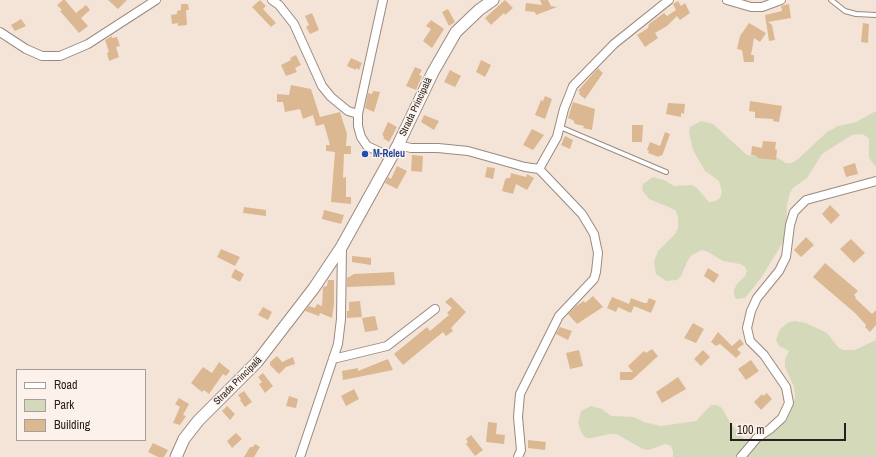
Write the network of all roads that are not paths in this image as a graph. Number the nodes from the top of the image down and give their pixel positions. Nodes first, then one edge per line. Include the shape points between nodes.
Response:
1 (156, 0) edge
2 (272, 0) edge
3 (383, 0) edge
4 (493, 0) edge
5 (669, 0) edge
6 (727, 0) edge
7 (781, 0) edge
8 (832, 0) edge
9 (876, 15) edge
10 (0, 32) edge
11 (358, 114) junction
12 (560, 127) junction
13 (398, 145) junction
14 (391, 157) junction
15 (539, 169) junction
16 (666, 172) dead end
17 (876, 181) edge
18 (342, 246) junction
19 (435, 309) dead end
20 (333, 359) junction
21 (176, 457) edge
22 (300, 457) edge
23 (518, 457) edge
24 (741, 457) edge

1 - 10 street via 88,44 60,56 36,54
2 - 11 street via 294,24 322,86 348,111
3 - 11 street
4 - 13 street, Strada Principală via 456,32 432,72
5 - 12 street via 614,44 573,86
6 - 7 street via 751,7 762,7
8 - 9 lane via 845,11
11 - 14 street via 358,126 367,146
12 - 15 street
12 - 16 lane
13 - 14 street, Strada Principală
13 - 15 street via 468,151
14 - 18 street, Strada Principală
15 - 23 street via 582,214 594,234 598,252 594,279 559,316 520,394 518,417 521,450
17 - 24 street via 806,200 794,212 786,258 757,298 747,328 750,341 764,355 786,387 789,403 782,418 757,438
18 - 20 street, Strada Principală via 341,319
18 - 21 street, Strada Principală via 258,362 198,421 184,439
19 - 20 street via 387,346
20 - 22 street, Strada Principală

